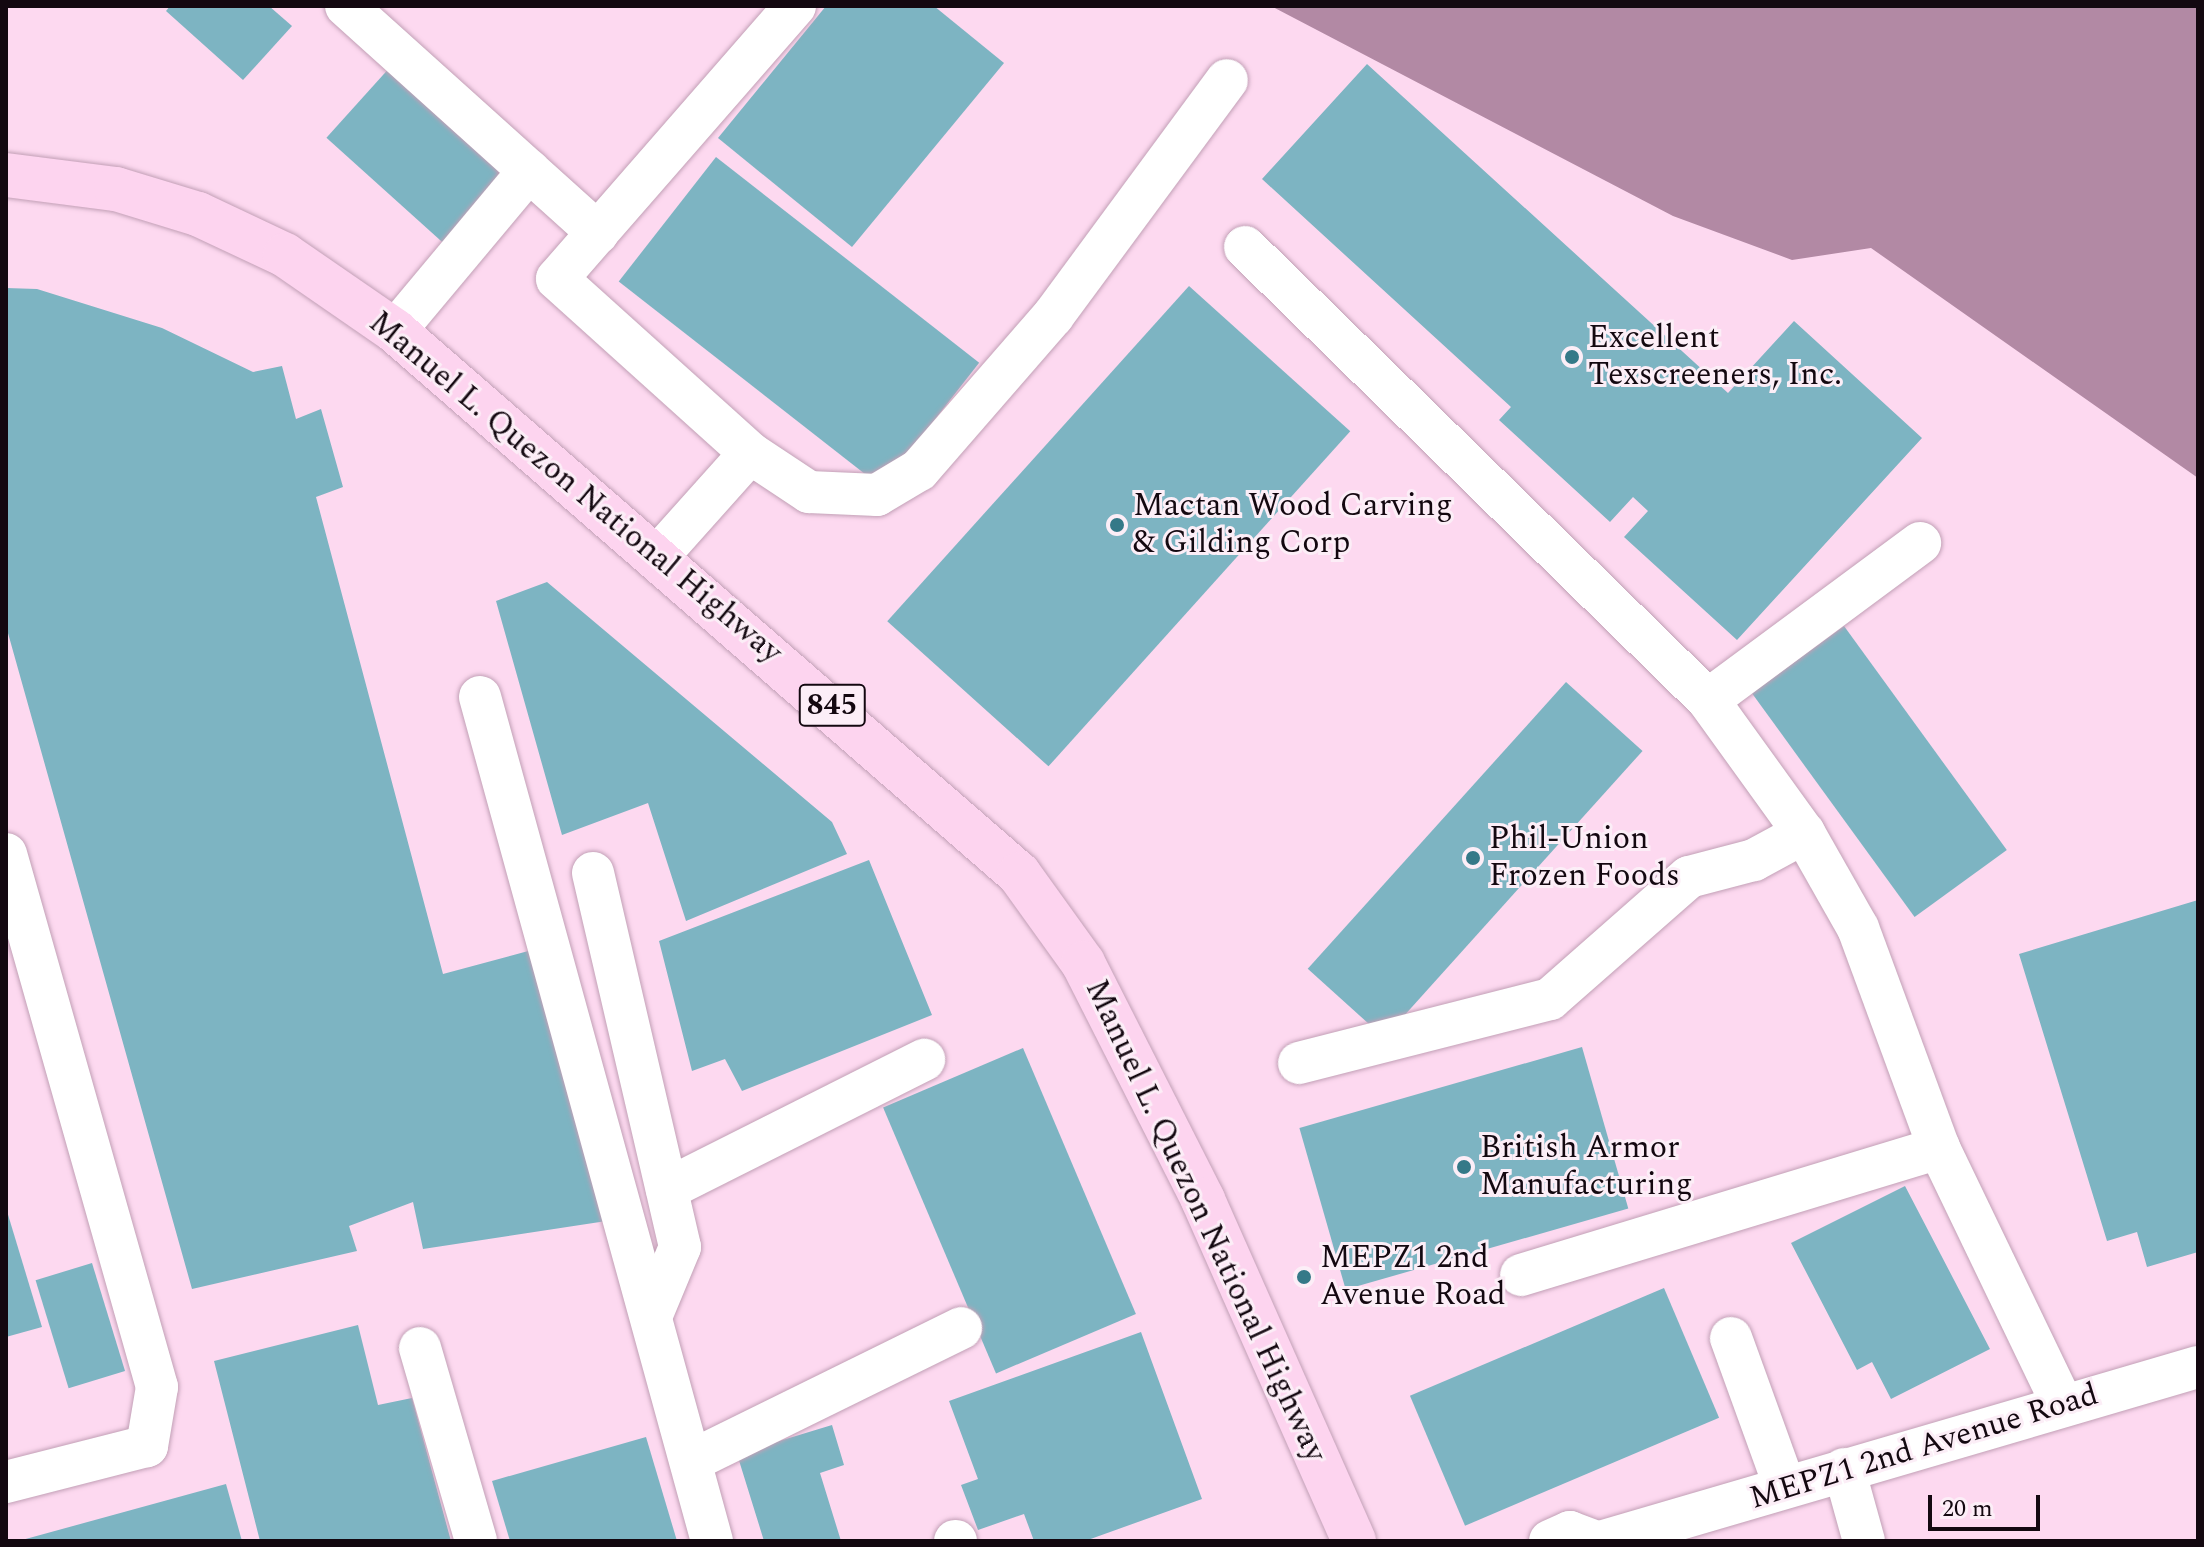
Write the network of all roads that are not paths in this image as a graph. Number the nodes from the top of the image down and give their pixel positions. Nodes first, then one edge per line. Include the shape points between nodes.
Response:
1 (346, 6) edge
2 (795, 6) edge
3 (1227, 80) dead end
4 (529, 171) junction
5 (6, 175) edge
6 (598, 233) junction
7 (1245, 247) dead end
8 (395, 331) junction
9 (750, 453) junction
10 (1920, 543) dead end
11 (658, 556) junction
12 (480, 697) dead end
13 (1708, 700) junction
14 (1804, 833) junction
15 (6, 854) edge
16 (593, 873) dead end
17 (924, 1060) dead end
18 (1299, 1063) dead end
19 (1939, 1148) junction
20 (667, 1189) junction
21 (1521, 1275) dead end
22 (653, 1312) junction
23 (961, 1328) dead end
24 (1731, 1338) dead end
25 (420, 1348) dead end
26 (2198, 1367) edge
27 (2062, 1404) junction
28 (691, 1461) junction
29 (1844, 1469) junction
30 (6, 1482) edge
31 (1785, 1487) junction
32 (1700, 1528) edge
33 (476, 1541) edge
34 (712, 1541) edge
35 (1354, 1541) edge
36 (1550, 1541) edge
37 (1593, 1541) edge
38 (1604, 1541) edge
39 (1864, 1541) edge

1 - 4 street
2 - 6 street
3 - 9 street via 1053,316 919,470 877,495 809,492
4 - 6 street
4 - 8 street
5 - 8 main road, Manuel L. Quezon National Highway / 845 via 116,189 198,214 285,255
6 - 9 street via 557,279
7 - 13 street
8 - 11 main road, Manuel L. Quezon National Highway / 845
9 - 11 street
10 - 13 street
11 - 35 main road, Manuel L. Quezon National Highway / 845 via 1019,874 1083,963 1203,1200
12 - 22 street
13 - 14 street
14 - 18 street via 1754,860 1689,877 1550,999
14 - 19 street via 1858,928
15 - 30 street via 157,1387 147,1446
16 - 20 street
17 - 20 street
19 - 21 street
19 - 27 street
20 - 22 street via 679,1263
22 - 28 street
23 - 28 street
24 - 31 street
25 - 33 street
26 - 27 street, MEPZ1 2nd Avenue Road
27 - 29 street, MEPZ1 2nd Avenue Road
28 - 34 street
29 - 31 street, MEPZ1 2nd Avenue Road
29 - 39 street
31 - 32 street, MEPZ1 2nd Avenue Road
32 - 38 street, MEPZ1 2nd Avenue Road
36 - 37 street via 1570,1532

